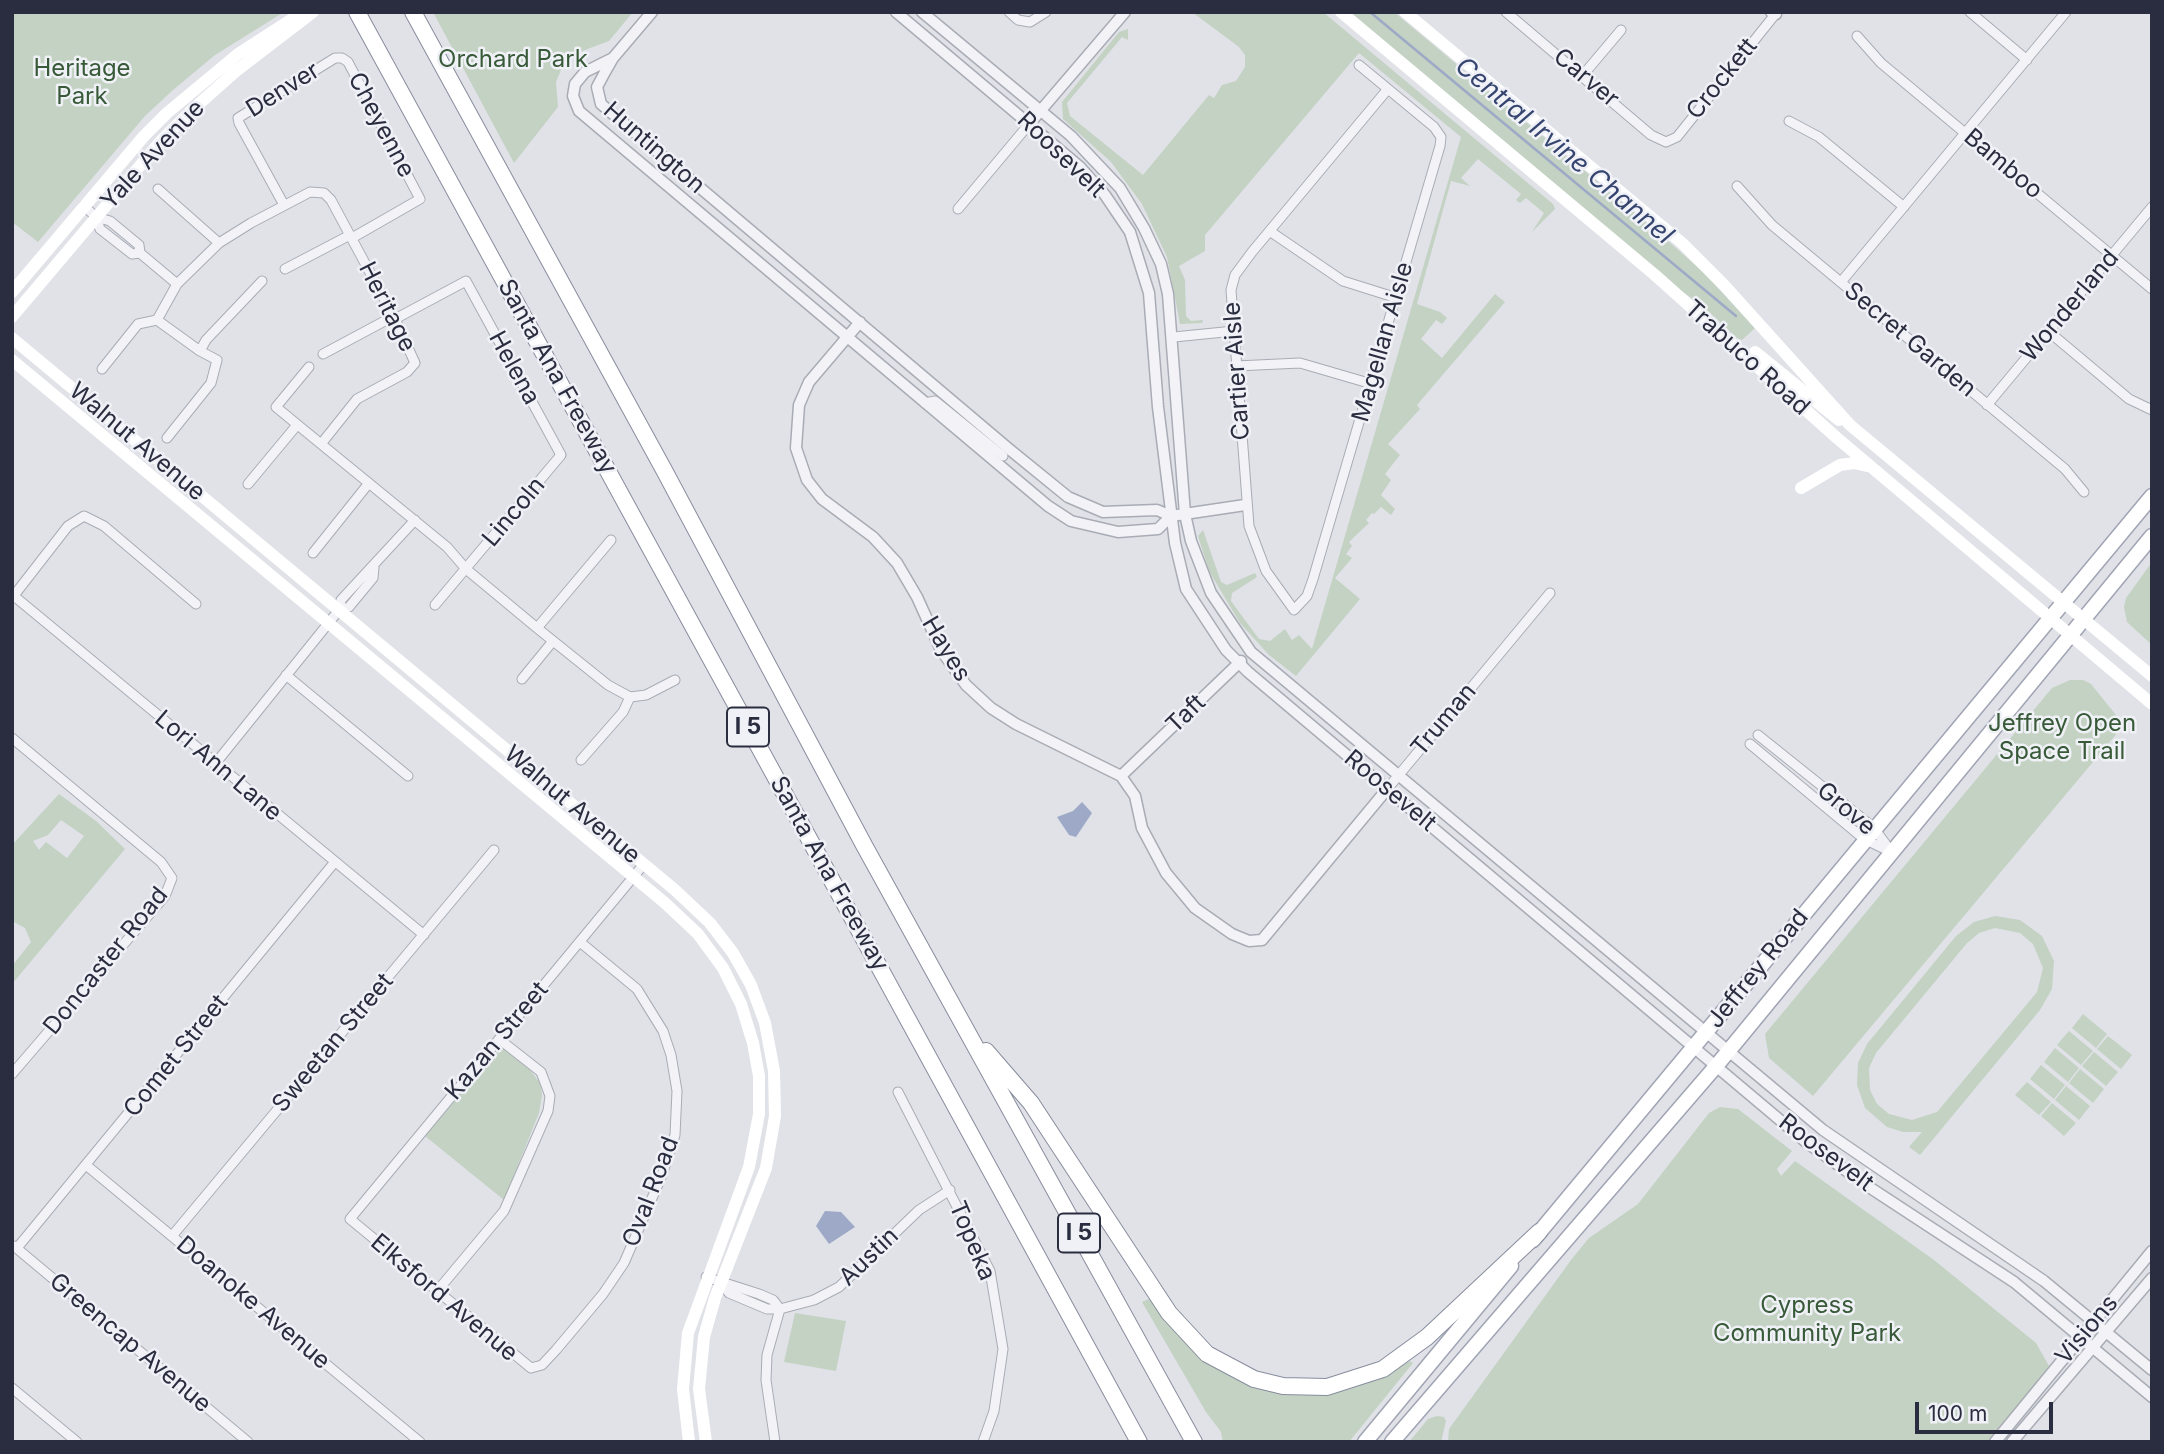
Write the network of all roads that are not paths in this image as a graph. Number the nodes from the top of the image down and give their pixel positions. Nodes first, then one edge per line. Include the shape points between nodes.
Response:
1 (303, 12) edge
2 (313, 12) edge
3 (357, 12) edge
4 (412, 12) edge
5 (652, 12) edge
6 (895, 12) edge
7 (922, 12) edge
8 (1009, 12) edge
9 (1046, 12) edge
10 (1341, 12) edge
11 (1405, 12) edge
12 (1506, 12) edge
13 (1970, 12) edge
14 (2067, 12) edge
15 (1123, 13) edge
16 (1775, 13) edge
17 (1621, 30) dead end
18 (1857, 36) dead end
19 (342, 58) joint
20 (612, 58) junction
21 (2027, 60) junction
22 (1359, 65) dead end
23 (1583, 75) junction
24 (1387, 90) junction
25 (1043, 111) junction
26 (1789, 121) dead end
27 (1030, 123) junction
28 (1966, 133) junction
29 (1665, 142) joint
30 (1737, 186) dead end
31 (158, 189) dead end
32 (284, 205) junction
33 (84, 206) junction
34 (1904, 207) junction
35 (2152, 207) edge
36 (958, 209) dead end
37 (96, 217) junction
38 (1271, 232) junction
39 (351, 236) junction
40 (219, 243) junction
41 (2112, 255) junction
42 (285, 269) dead end
43 (262, 281) dead end
44 (1841, 282) junction
45 (177, 285) junction
46 (2152, 289) edge
47 (12, 292) edge
48 (1397, 298) junction
49 (12, 317) edge
50 (395, 317) junction
51 (157, 320) junction
52 (860, 322) junction
53 (1234, 331) junction
54 (2049, 331) junction
55 (1770, 336) junction
56 (1174, 337) junction
57 (12, 338) edge
58 (848, 338) junction
59 (200, 351) junction
60 (323, 354) dead end
61 (1752, 356) junction
62 (12, 360) edge
63 (1236, 366) junction
64 (309, 367) dead end
65 (102, 369) dead end
66 (1372, 384) junction
67 (1987, 405) junction
68 (2152, 410) edge
69 (298, 425) junction
70 (1850, 425) junction
71 (167, 438) dead end
72 (321, 444) junction
73 (562, 455) joint
74 (1003, 456) junction
75 (1873, 468) junction
76 (369, 483) junction
77 (248, 484) dead end
78 (1801, 488) dead end
79 (2084, 492) dead end
80 (2152, 496) edge
81 (1245, 505) junction
82 (1185, 514) junction
83 (1171, 516) junction
84 (415, 520) junction
85 (2152, 536) edge
86 (611, 540) dead end
87 (313, 553) dead end
88 (466, 569) junction
89 (1550, 593) dead end
90 (13, 597) edge
91 (2063, 600) junction
92 (196, 604) dead end
93 (435, 605) dead end
94 (339, 610) junction
95 (1294, 610) joint
96 (2048, 617) junction
97 (2085, 619) junction
98 (328, 623) junction
99 (537, 628) junction
100 (2071, 636) junction
101 (553, 641) junction
102 (1251, 652) junction
103 (1238, 663) junction
104 (286, 675) junction
105 (2152, 676) edge
106 (522, 679) dead end
107 (675, 680) dead end
108 (630, 697) junction
109 (2152, 704) edge
110 (1758, 735) dead end
111 (12, 738) edge
112 (1750, 744) dead end
113 (581, 760) dead end
114 (215, 764) junction
115 (408, 776) dead end
116 (1121, 776) junction
117 (1398, 776) junction
118 (1388, 788) junction
119 (1873, 827) junction
120 (1864, 839) junction
121 (494, 850) dead end
122 (1891, 852) junction
123 (334, 863) junction
124 (644, 864) junction
125 (634, 877) junction
126 (1543, 894) junction
127 (1531, 909) junction
128 (424, 935) junction
129 (580, 942) junction
130 (964, 1025) junction
131 (1707, 1031) junction
132 (499, 1039) junction
133 (1695, 1046) junction
134 (1729, 1050) junction
135 (1717, 1065) junction
136 (12, 1074) edge
137 (898, 1092) dead end
138 (758, 1128) junction
139 (774, 1132) junction
140 (86, 1165) junction
141 (950, 1191) junction
142 (350, 1219) joint
143 (1539, 1232) junction
144 (172, 1236) junction
145 (15, 1246) edge
146 (2152, 1251) edge
147 (706, 1277) junction
148 (2152, 1278) edge
149 (721, 1283) junction
150 (438, 1290) junction
151 (780, 1309) junction
152 (2095, 1322) junction
153 (2105, 1332) junction
154 (2081, 1338) junction
155 (2091, 1347) junction
156 (542, 1365) joint
157 (2152, 1370) edge
158 (12, 1388) edge
159 (2152, 1397) edge
160 (77, 1442) edge
161 (248, 1442) edge
162 (420, 1442) edge
163 (689, 1442) edge
164 (706, 1442) edge
165 (775, 1442) edge
166 (983, 1442) edge
167 (1139, 1442) edge
168 (1195, 1442) edge
169 (1365, 1442) edge
170 (1392, 1442) edge
171 (1995, 1442) edge
172 (2012, 1442) edge

1 - 33 main road, Yale Avenue via 237,54 195,88 144,136
2 - 37 main road, Yale Avenue via 191,111
3 - 167 highway, Santa Ana Freeway / I 5
4 - 130 highway, Santa Ana Freeway / I 5
5 - 20 street
6 - 27 street, Roosevelt
7 - 25 street, Roosevelt
8 - 9 street via 1030,23
10 - 61 main road, Trabuco Road
11 - 55 main road, Trabuco Road via 1682,243
12 - 23 street, Carver
13 - 21 street
14 - 21 street
15 - 25 street
16 - 29 street, Crockett via 1676,137
17 - 23 street
18 - 28 street, Bamboo via 1881,63
19 - 32 street, Denver via 335,58 239,118
19 - 39 street, Cheyenne via 420,199
20 - 52 street, Huntington via 597,87 601,104
20 - 58 street, Huntington via 585,72 575,84 573,96 579,111
21 - 28 street
22 - 24 street
23 - 29 street, Carver
24 - 38 street, Cartier Aisle
24 - 48 street, Magellan Aisle via 1434,127 1441,138
25 - 27 street
25 - 56 street, Roosevelt via 1120,188 1144,228 1161,264
26 - 34 street via 1819,137
27 - 36 street
27 - 83 street, Roosevelt via 1080,167 1130,232 1149,293
28 - 34 street
28 - 41 street, Bamboo
30 - 44 street, Secret Garden via 1764,217
31 - 40 street
32 - 39 street, Heritage via 310,192 324,193
32 - 40 street, Heritage
33 - 37 street
33 - 47 main road, Yale Avenue
34 - 44 street
35 - 41 street, Wonderland
37 - 45 street via 100,229 132,254 140,253
37 - 49 main road, Yale Avenue
38 - 48 street via 1343,281
38 - 53 street, Cartier Aisle via 1235,275 1231,290
39 - 42 street
39 - 50 street, Heritage
40 - 45 street, Heritage
41 - 46 street, Bamboo
41 - 54 street, Wonderland
43 - 59 street
44 - 67 street, Secret Garden
45 - 51 street, Heritage
48 - 66 street, Magellan Aisle
50 - 60 street
50 - 72 street, Heritage via 415,363 357,399
50 - 73 street, Helena via 466,281
51 - 59 street
51 - 65 street via 138,324
52 - 58 street, Hayes
52 - 74 street, Huntington
53 - 56 street
53 - 63 street, Cartier Aisle
54 - 67 street, Wonderland
54 - 68 street via 2129,399
55 - 61 main road
55 - 70 main road, Trabuco Road
56 - 82 street, Roosevelt
57 - 94 main road, Walnut Avenue
58 - 74 street, Huntington via 926,403
58 - 116 street, Hayes via 809,382 799,405 796,448 807,481 897,563 941,650 966,685 1016,724
59 - 71 street via 218,360 211,383
61 - 70 main road via 1832,418
61 - 75 main road, Trabuco Road
62 - 98 main road, Walnut Avenue
63 - 66 street via 1300,363
63 - 81 street, Cartier Aisle
64 - 69 street via 276,407
66 - 95 street, Magellan Aisle via 1313,579 1307,596
67 - 79 street, Secret Garden via 2065,469
69 - 72 street
69 - 77 street
70 - 91 main road, Trabuco Road
72 - 76 street
73 - 88 street, Lincoln
74 - 83 street, Huntington via 1088,507 1115,513 1157,510
74 - 83 street, Huntington via 1058,514 1087,527 1118,532 1158,529
75 - 78 main road via 1840,465
75 - 96 main road, Trabuco Road
76 - 84 street
76 - 87 street
80 - 91 main road, Jeffrey Road
81 - 82 street, Huntington
81 - 95 street, Cartier Aisle via 1266,571
82 - 83 street, Huntington
82 - 102 street, Roosevelt via 1210,593
83 - 103 street, Roosevelt via 1186,589 1213,635
84 - 88 street
84 - 94 street via 374,567 373,578 349,607
85 - 97 main road, Jeffrey Road
86 - 99 street
88 - 93 street, Lincoln
88 - 99 street
89 - 117 street, Truman
90 - 92 street via 68,526 84,516 104,526
90 - 114 street, Lori Ann Lane
91 - 96 main road, Jeffrey Road
91 - 97 main road, Trabuco Road
94 - 98 street
94 - 124 main road, Walnut Avenue
96 - 100 main road, Trabuco Road
96 - 119 main road, Jeffrey Road
97 - 100 main road, Jeffrey Road
97 - 105 main road, Trabuco Road
98 - 104 street
98 - 125 main road, Walnut Avenue
99 - 101 street
100 - 109 main road, Trabuco Road
100 - 122 main road, Jeffrey Road
101 - 106 street
101 - 108 street
102 - 103 street, Taft
102 - 117 street, Roosevelt
103 - 116 street, Taft
103 - 118 street, Roosevelt
104 - 114 street
104 - 115 street
107 - 108 street via 646,695
108 - 113 street via 623,712
110 - 119 street, Grove
111 - 136 street, Doncaster Road via 161,862 172,878 165,896
112 - 120 street, Grove
114 - 123 street, Lori Ann Lane
116 - 118 street, Truman via 1135,796 1142,828 1178,890 1212,922 1256,942 1267,936
117 - 118 street, Truman
117 - 126 street, Roosevelt
118 - 127 street, Roosevelt
119 - 120 main road, Jeffrey Road
119 - 122 street, Grove
120 - 122 street, Grove
120 - 131 main road, Jeffrey Road
121 - 128 street, Sweetan Street
122 - 134 main road, Jeffrey Road
123 - 128 street, Lori Ann Lane
123 - 140 street, Comet Street
124 - 125 street, Kazan Street
124 - 139 main road, Walnut Avenue via 710,923 751,985 771,1050
125 - 129 street, Kazan Street
125 - 138 main road, Walnut Avenue via 691,927 733,986 756,1055
126 - 127 street
126 - 131 street, Roosevelt
127 - 133 street, Roosevelt
128 - 144 street, Sweetan Street
129 - 132 street, Kazan Street
129 - 156 street, Oval Road via 637,989 663,1031 677,1091 675,1135 624,1263
130 - 143 highway via 1031,1103 1182,1329 1207,1354 1254,1379 1283,1387 1327,1387 1383,1369 1427,1337
130 - 168 highway, Santa Ana Freeway / I 5
131 - 133 main road, Jeffrey Road
131 - 134 street, Roosevelt
132 - 142 street, Kazan Street
132 - 150 street via 541,1072 550,1096 548,1111 504,1211
133 - 135 street, Roosevelt
133 - 143 main road, Jeffrey Road
134 - 135 main road, Jeffrey Road
134 - 152 street, Roosevelt via 1846,1148 1988,1240
135 - 154 street, Roosevelt via 1807,1142 2014,1282
135 - 170 main road, Jeffrey Road
137 - 141 street, Topeka
138 - 139 main road
138 - 147 main road, Walnut Avenue via 746,1177
139 - 149 main road, Walnut Avenue via 760,1186
140 - 144 street, Doanoke Avenue
140 - 145 street, Comet Street
141 - 151 street, Austin via 919,1210 839,1287
141 - 166 street, Topeka via 990,1272 1001,1328 1003,1349 994,1410
142 - 150 street, Elksford Avenue
143 - 169 main road, Jeffrey Road
144 - 162 street, Doanoke Avenue
145 - 161 street, Greencap Avenue
146 - 152 street, Visions
147 - 149 street
147 - 163 main road, Walnut Avenue via 691,1320 684,1364
148 - 153 street, Visions
149 - 151 street via 734,1283 773,1300
149 - 164 main road, Walnut Avenue via 708,1320 700,1368 699,1399
150 - 156 street, Elksford Avenue via 514,1356 531,1368
151 - 165 street via 765,1380
152 - 153 street, Roosevelt
152 - 154 street, Visions
153 - 155 street, Visions
153 - 157 street, Roosevelt
154 - 155 street, Roosevelt
154 - 171 street, Visions
155 - 159 street, Roosevelt
155 - 172 street, Visions
158 - 160 street

